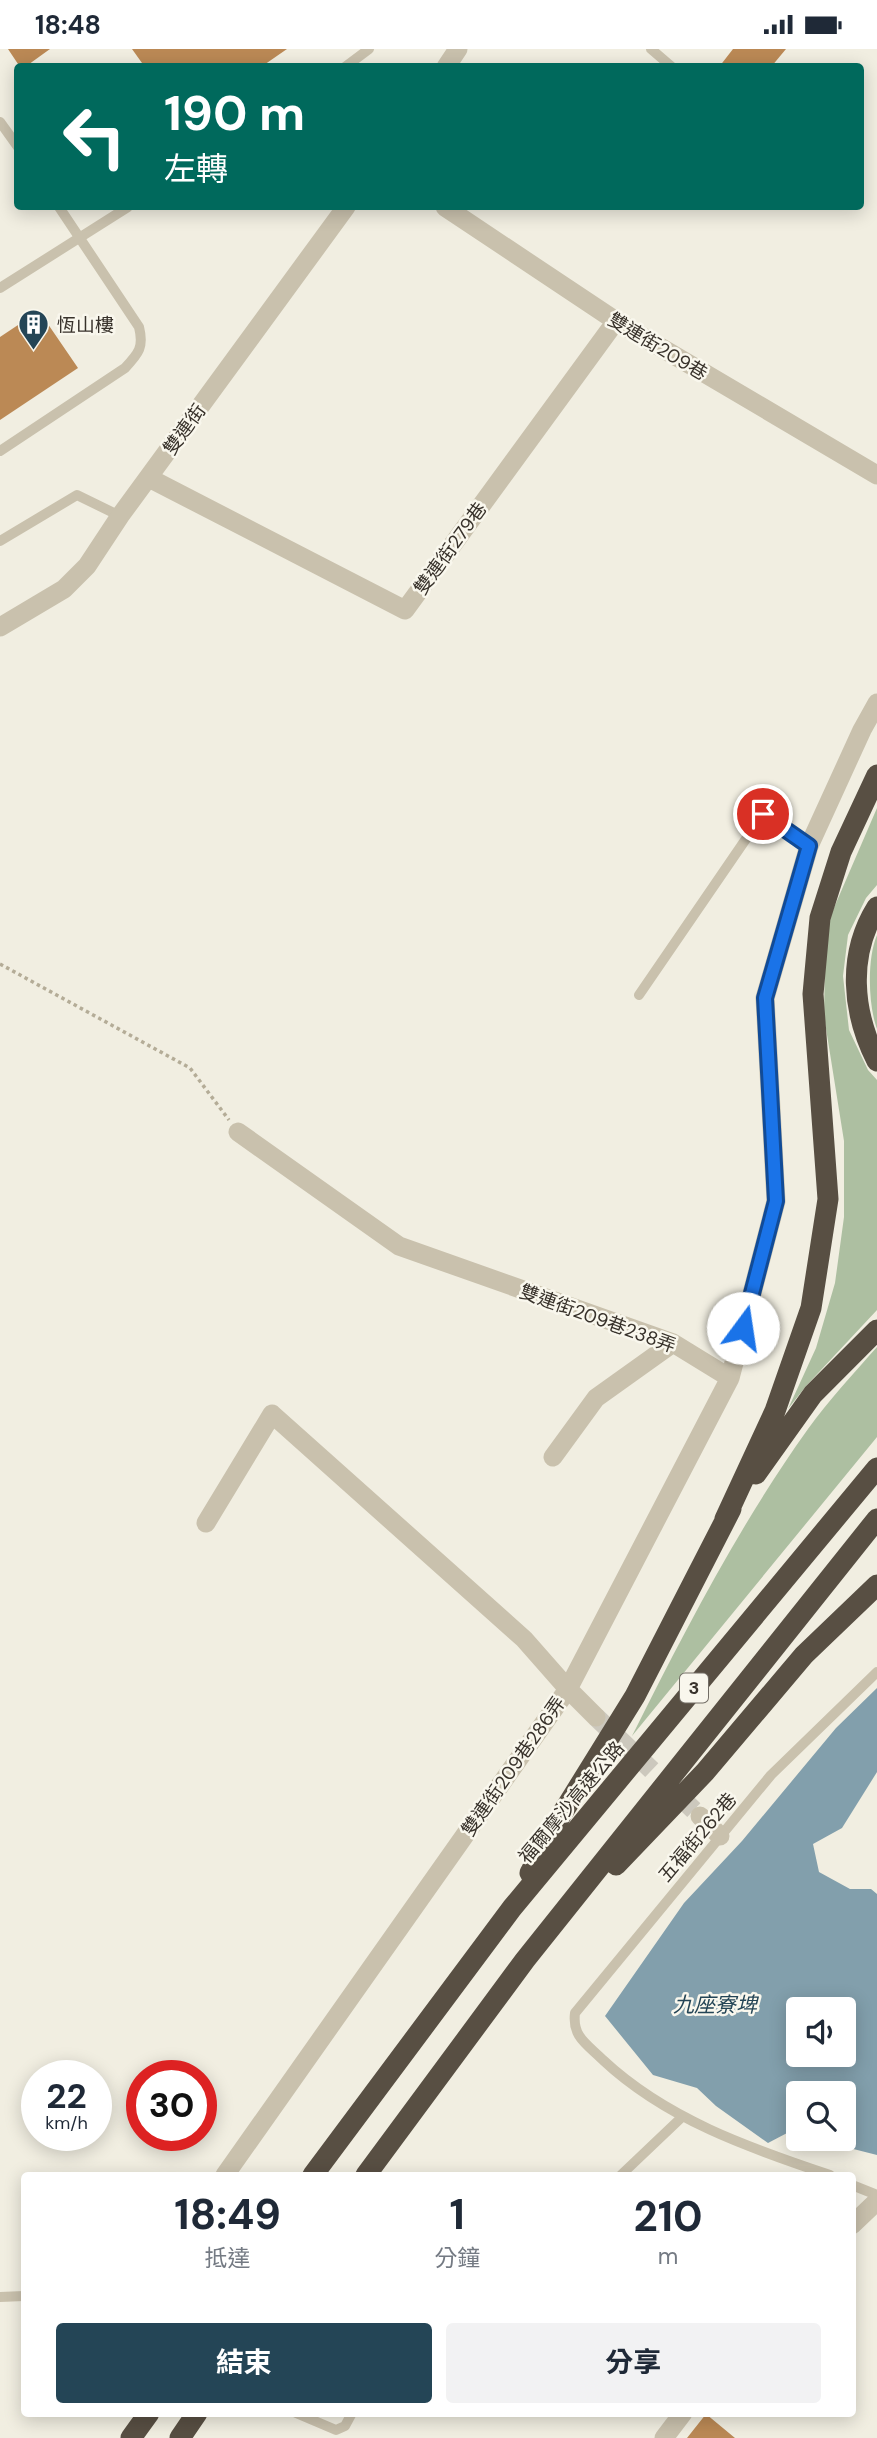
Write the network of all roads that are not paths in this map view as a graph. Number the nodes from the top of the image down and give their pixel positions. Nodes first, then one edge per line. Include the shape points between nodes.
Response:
1 (651, 49) edge
2 (366, 50) edge
3 (350, 63) edge
4 (667, 63) edge
5 (0, 122) edge
6 (14, 141) edge
7 (61, 210) edge
8 (123, 210) edge
9 (344, 210) edge
10 (449, 210) edge
11 (80, 237) junction
12 (0, 288) edge
13 (615, 321) junction
14 (0, 451) edge
15 (877, 475) edge
16 (149, 478) junction
17 (120, 516) junction
18 (0, 541) edge
19 (0, 627) edge
20 (877, 703) edge
21 (877, 775) edge
22 (809, 846) junction
23 (877, 907) edge
24 (639, 995) dead end
25 (877, 1061) edge
26 (238, 1132) road end
27 (877, 1330) edge
28 (673, 1343) junction
29 (730, 1378) junction
30 (553, 1457) dead end
31 (877, 1468) edge
32 (725, 1519) junction
33 (877, 1519) edge
34 (206, 1523) dead end
35 (877, 1585) edge
36 (877, 1672) edge
37 (568, 1689) junction
38 (596, 1717) tunnel mouth
39 (700, 1816) tunnel mouth
40 (720, 1836) junction
41 (512, 1908) junction
42 (525, 1960) junction
43 (682, 2117) junction
44 (227, 2172) edge
45 (315, 2172) edge
46 (368, 2172) edge
47 (624, 2172) edge
48 (821, 2172) edge
49 (856, 2187) edge
50 (877, 2195) edge
51 (877, 2201) edge
52 (856, 2221) edge
53 (21, 2296) edge
54 (0, 2297) edge
55 (146, 2417) edge
56 (194, 2417) edge
57 (305, 2417) edge
58 (350, 2417) edge
59 (680, 2417) edge
60 (131, 2438) edge
61 (180, 2438) edge
62 (664, 2438) edge

1 - 4 lane
2 - 3 lane
5 - 6 lane
7 - 11 lane
8 - 11 lane
9 - 16 street, 雙連街
10 - 13 street, 雙連街209巷
11 - 12 lane
11 - 14 lane via 139,327 139,353 125,368
13 - 15 street, 雙連街209巷
13 - 16 street, 雙連街279巷 via 405,610
16 - 17 street, 雙連街
17 - 18 lane via 76,495
17 - 19 street, 雙連街 via 64,589
20 - 22 street
21 - 32 highway via 841,852 820,918 813,993 828,1199 811,1308 775,1411
22 - 24 lane via 763,814
22 - 29 street via 765,998 776,1201
23 - 25 highway via 858,952 856,982 865,1038
26 - 28 street, 雙連街209巷238弄 via 399,1246
27 - 32 highway via 813,1394
28 - 29 street, 雙連街209巷238弄
28 - 30 street via 596,1398
29 - 37 street
31 - 41 highway, 福爾摩沙高速公路 / 3
32 - 41 highway via 635,1696 559,1817
33 - 42 highway, 3
34 - 37 street, 雙連街209巷286弄 via 272,1414 524,1639
35 - 42 highway via 804,1655 705,1772
36 - 40 lane, 五福街262巷 via 771,1775
37 - 38 street
37 - 44 street, 雙連街209巷286弄
39 - 40 street
40 - 43 lane, 五福街262巷 via 575,2013 573,2026 627,2082
41 - 45 highway, 福爾摩沙高速公路 / 3
42 - 46 highway, 3
43 - 47 lane
43 - 48 lane
49 - 50 lane
51 - 52 street
53 - 54 lane
55 - 60 highway
56 - 61 highway
57 - 58 lane via 336,2430
59 - 62 street

